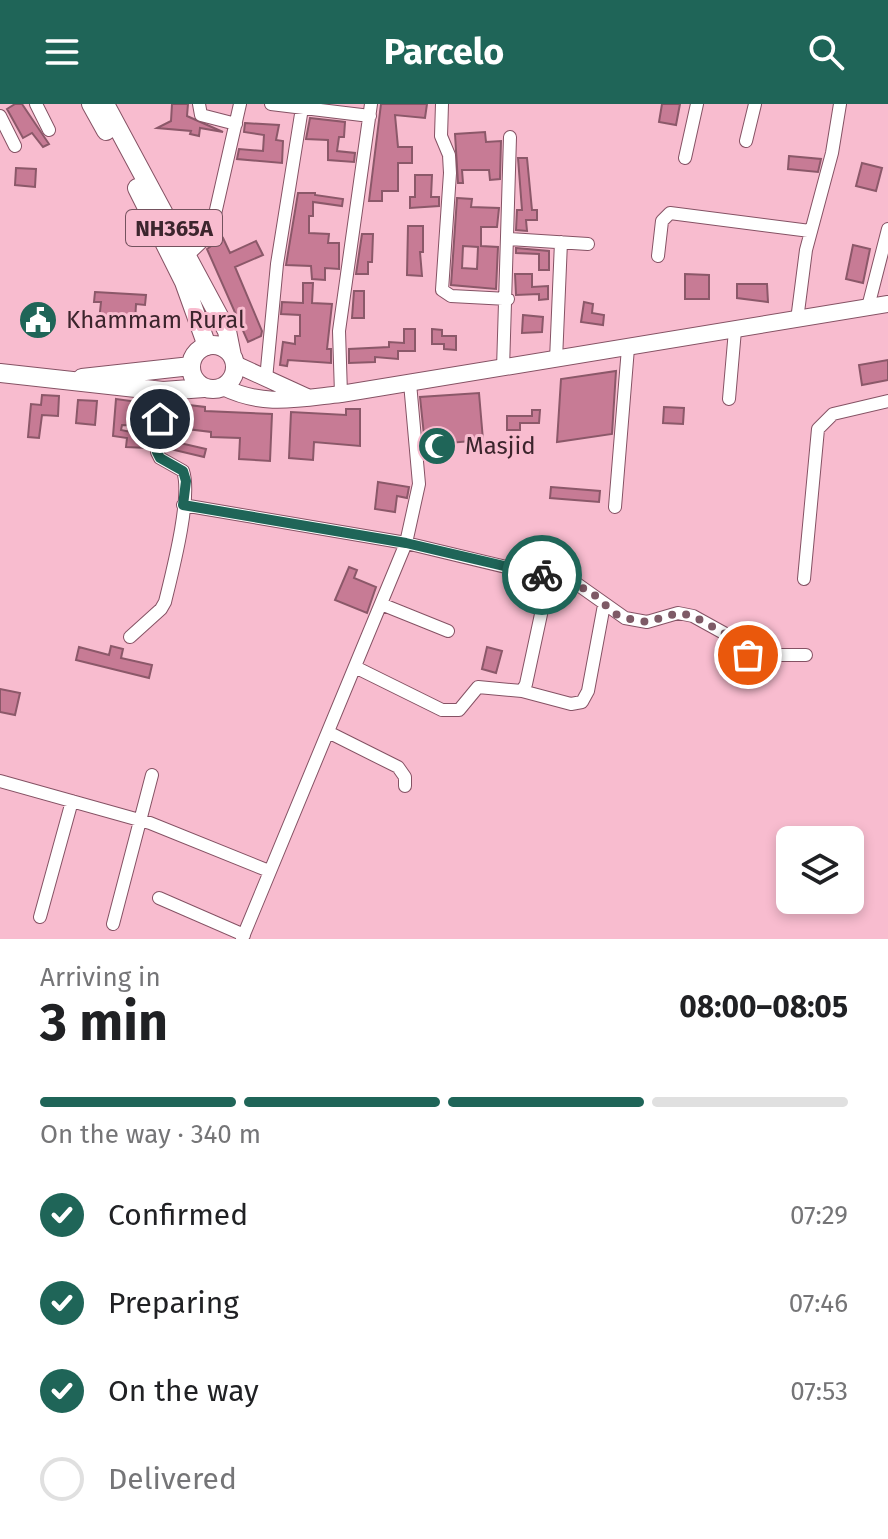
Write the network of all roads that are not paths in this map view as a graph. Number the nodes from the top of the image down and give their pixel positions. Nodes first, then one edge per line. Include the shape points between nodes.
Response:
1 (36, 104) edge
2 (91, 104) edge
3 (105, 104) edge
4 (199, 104) edge
5 (240, 104) edge
6 (271, 104) edge
7 (442, 104) edge
8 (697, 104) edge
9 (755, 104) edge
10 (840, 104) edge
11 (302, 108) junction
12 (370, 110) edge
13 (0, 116) edge
14 (236, 124) junction
15 (49, 130) dead end
16 (510, 137) dead end
17 (746, 141) dead end
18 (15, 146) dead end
19 (685, 158) dead end
20 (888, 229) edge
21 (810, 231) junction
22 (509, 239) junction
23 (561, 242) junction
24 (588, 244) dead end
25 (188, 255) junction
26 (658, 256) dead end
27 (508, 299) junction
28 (888, 304) edge
29 (868, 307) junction
30 (797, 320) junction
31 (735, 330) junction
32 (207, 346) junction
33 (628, 348) junction
34 (233, 360) junction
35 (556, 360) junction
36 (191, 366) junction
37 (503, 369) junction
38 (0, 373) edge
39 (266, 379) junction
40 (71, 380) junction
41 (410, 383) junction
42 (214, 388) junction
43 (163, 391) junction
44 (341, 394) junction
45 (309, 398) junction
46 (729, 399) dead end
47 (888, 401) edge
48 (183, 505) junction
49 (615, 507) dead end
50 (406, 543) junction
51 (549, 577) junction
52 (804, 579) dead end
53 (381, 604) junction
54 (604, 605) junction
55 (448, 631) dead end
56 (130, 637) dead end
57 (806, 655) dead end
58 (355, 667) junction
59 (522, 691) junction
60 (328, 732) junction
61 (152, 775) dead end
62 (0, 781) edge
63 (405, 786) dead end
64 (72, 801) junction
65 (138, 819) junction
66 (269, 871) junction
67 (159, 898) dead end
68 (40, 917) dead end
69 (113, 924) dead end
70 (243, 937) edge

1 - 15 street
2 - 32 highway, NH365A via 159,226
3 - 25 highway, NH365A
4 - 14 street via 201,115
5 - 14 street
6 - 11 street
7 - 27 street via 441,136 450,173 442,290 451,296
8 - 19 street
9 - 17 street
10 - 21 street
11 - 12 street
11 - 39 street via 277,264
12 - 44 street via 339,331
13 - 18 street
14 - 25 street via 213,223
16 - 22 street
20 - 29 street
21 - 26 street via 670,213 662,221
21 - 30 street
22 - 23 street
22 - 27 street
23 - 24 street
23 - 35 street
25 - 34 highway, NH365A via 227,331
27 - 37 street
28 - 29 main road
29 - 30 main road
30 - 31 main road
31 - 33 main road
31 - 46 street
32 - 34 highway via 225,349
32 - 36 highway
33 - 35 main road
33 - 49 street
34 - 39 main road
34 - 42 highway via 234,374
35 - 37 main road
36 - 40 highway
36 - 42 highway via 197,383
37 - 41 main road
38 - 40 highway
39 - 45 main road
40 - 43 highway
41 - 44 main road
41 - 50 street via 419,484
42 - 43 highway
42 - 45 main road via 247,399
43 - 48 street via 157,452 183,471
44 - 45 main road
47 - 52 street via 833,414 818,429
48 - 50 street
48 - 56 street via 165,602
50 - 51 street
50 - 53 street
51 - 54 street via 589,590
51 - 59 street
53 - 55 street
53 - 58 street
54 - 57 street via 637,621 678,613 693,616 731,637 748,655
54 - 59 street via 582,702
58 - 59 street via 442,710 459,710 478,687
58 - 60 street
60 - 63 street via 398,767
60 - 66 street
61 - 65 street
62 - 64 street
64 - 65 street
64 - 68 street
65 - 66 street
65 - 69 street
66 - 70 street
67 - 70 street

